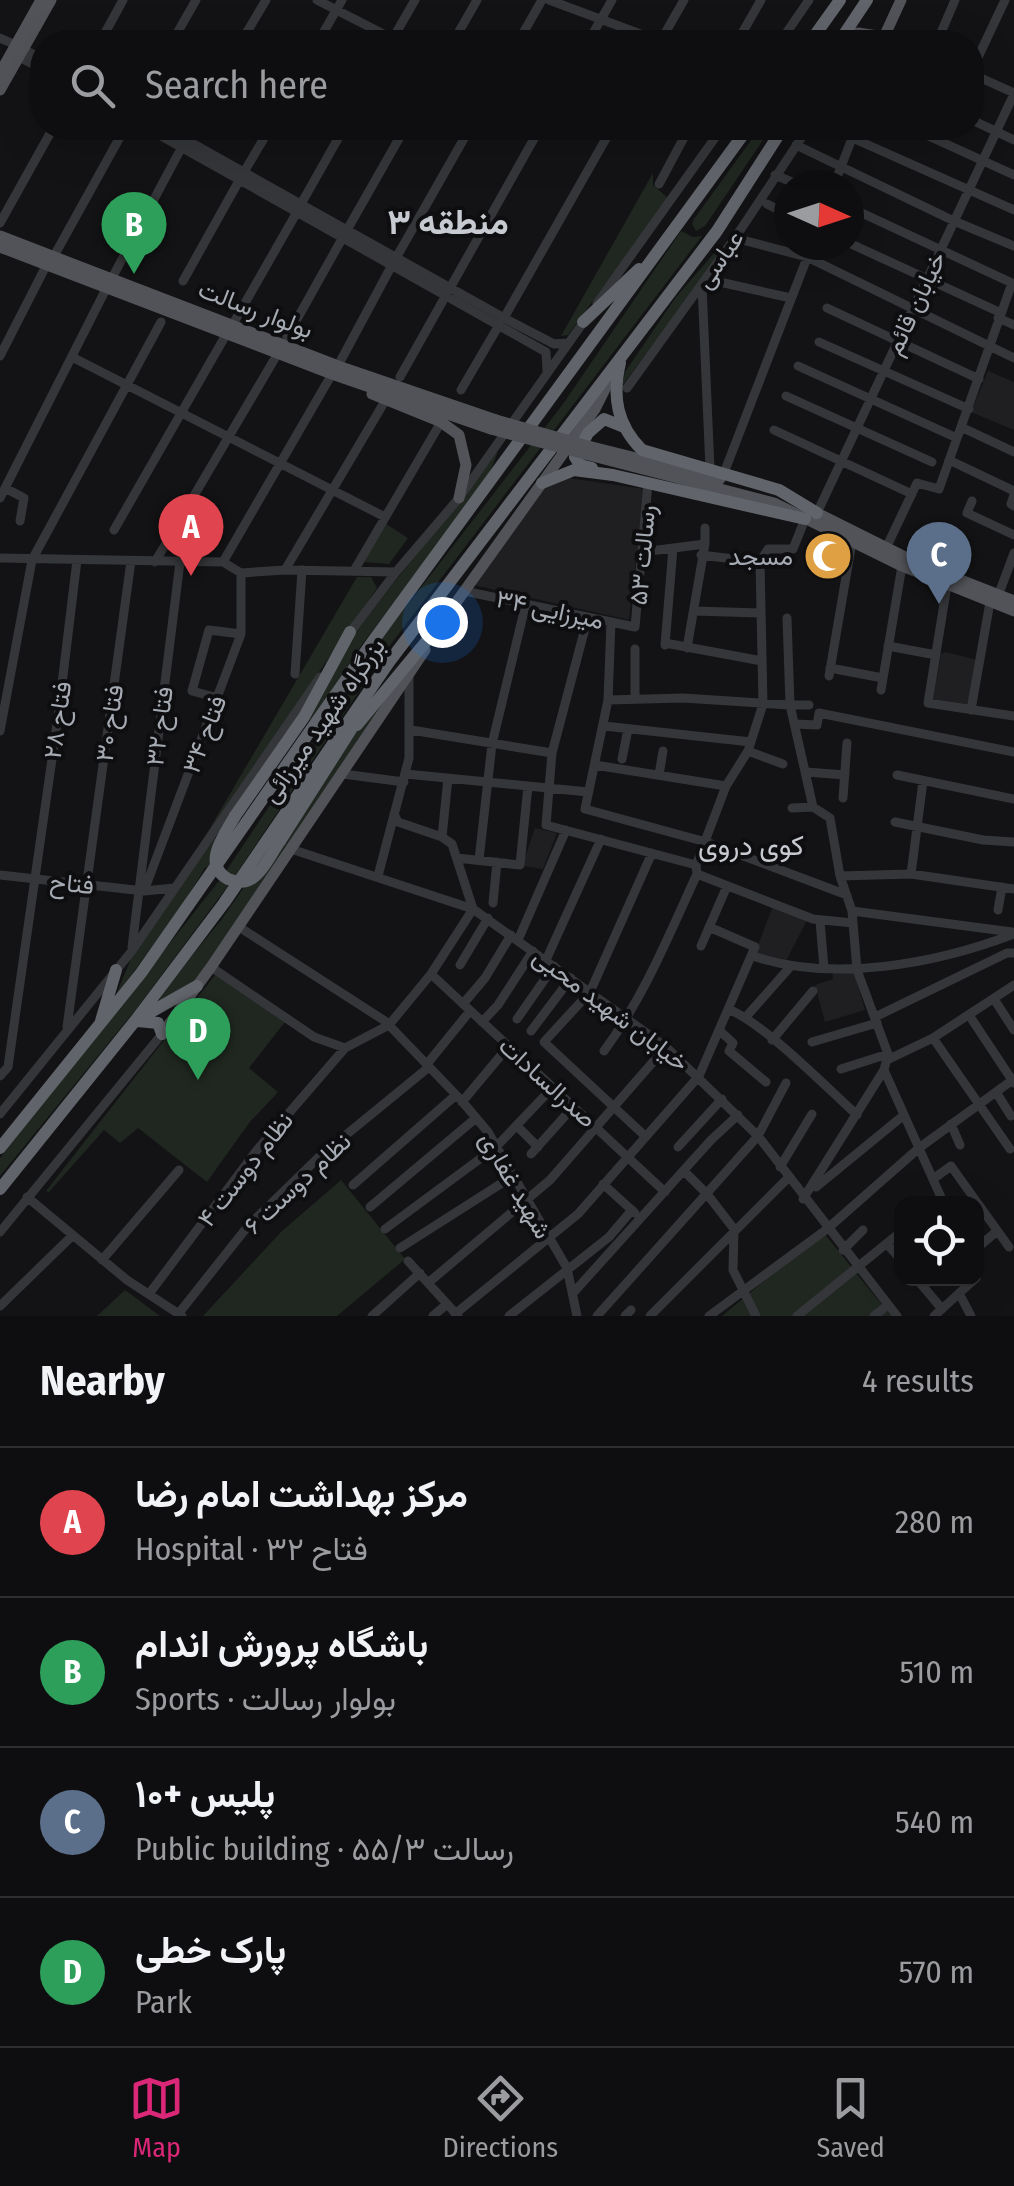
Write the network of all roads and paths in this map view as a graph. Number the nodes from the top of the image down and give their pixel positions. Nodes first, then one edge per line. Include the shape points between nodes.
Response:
1 (41, 0) edge
2 (51, 0) edge
3 (123, 0) edge
4 (196, 0) edge
5 (266, 0) edge
6 (317, 0) edge
7 (342, 0) edge
8 (415, 0) edge
9 (478, 0) edge
10 (546, 0) edge
11 (612, 0) edge
12 (684, 0) edge
13 (761, 0) edge
14 (809, 0) edge
15 (840, 0) edge
16 (867, 0) edge
17 (901, 0) edge
18 (955, 0) edge
19 (1005, 0) edge
20 (336, 10) junction
21 (600, 20) junction
22 (32, 30) edge
23 (107, 30) edge
24 (179, 30) edge
25 (248, 30) edge
26 (325, 30) edge
27 (373, 30) edge
28 (400, 30) edge
29 (460, 30) edge
30 (526, 30) edge
31 (595, 30) edge
32 (628, 30) edge
33 (668, 30) edge
34 (744, 30) edge
35 (788, 30) edge
36 (819, 30) edge
37 (847, 30) edge
38 (893, 30) edge
39 (942, 30) edge
40 (30, 33) edge
41 (0, 38) edge
42 (984, 46) edge
43 (19, 50) junction
44 (30, 54) edge
45 (30, 60) edge
46 (0, 72) edge
47 (984, 78) edge
48 (0, 90) edge
49 (1014, 94) edge
50 (984, 126) edge
51 (996, 132) junction
52 (46, 140) edge
53 (118, 140) edge
54 (176, 140) edge
55 (179, 140) edge
56 (185, 140) edge
57 (263, 140) edge
58 (337, 140) edge
59 (398, 140) edge
60 (463, 140) edge
61 (533, 140) edge
62 (605, 140) edge
63 (683, 140) edge
64 (713, 140) edge
65 (739, 140) edge
66 (775, 140) edge
67 (800, 140) edge
68 (851, 140) edge
69 (869, 140) edge
70 (938, 140) edge
71 (1014, 140) edge
72 (183, 143) junction
73 (796, 145) junction
74 (983, 160) junction
75 (841, 167) junction
76 (779, 170) edge
77 (840, 170) edge
78 (1014, 175) edge
79 (242, 176) junction
80 (774, 177) edge
81 (659, 184) dead end
82 (969, 188) junction
83 (767, 204) dead end
84 (299, 208) junction
85 (774, 208) edge
86 (1014, 210) edge
87 (864, 213) edge
88 (954, 221) junction
89 (0, 223) edge
90 (345, 234) junction
91 (0, 236) edge
92 (735, 238) junction
93 (666, 242) junction
94 (1014, 246) edge
95 (0, 247) edge
96 (774, 248) edge
97 (941, 248) junction
98 (864, 249) edge
99 (50, 260) junction
100 (805, 260) edge
101 (815, 260) edge
102 (394, 261) junction
103 (928, 277) junction
104 (183, 281) dead end
105 (704, 281) junction
106 (109, 283) junction
107 (1013, 284) edge
108 (447, 291) junction
109 (791, 298) junction
110 (827, 308) dead end
111 (163, 310) junction
112 (912, 310) junction
113 (998, 315) junction
114 (501, 322) junction
115 (583, 322) junction
116 (1014, 324) edge
117 (230, 328) junction
118 (287, 337) dead end
119 (898, 341) junction
120 (819, 342) dead end
121 (567, 343) junction
122 (550, 348) junction
123 (990, 348) junction
124 (278, 353) junction
125 (0, 356) edge
126 (622, 356) junction
127 (72, 358) junction
128 (1014, 358) edge
129 (341, 360) dead end
130 (798, 366) dead end
131 (884, 370) junction
132 (546, 373) junction
133 (332, 374) junction
134 (400, 377) dead end
135 (979, 379) junction
136 (128, 386) junction
137 (627, 388) dead end
138 (461, 390) dead end
139 (786, 396) dead end
140 (871, 400) junction
141 (385, 401) junction
142 (969, 409) junction
143 (180, 412) junction
144 (440, 422) junction
145 (494, 424) junction
146 (624, 426) junction
147 (774, 430) dead end
148 (857, 430) junction
149 (959, 433) junction
150 (229, 438) junction
151 (1014, 452) edge
152 (949, 460) junction
153 (932, 462) dead end
154 (842, 463) junction
155 (280, 464) junction
156 (717, 471) junction
157 (613, 475) junction
158 (542, 482) junction
159 (648, 483) junction
160 (5, 488) junction
161 (334, 491) junction
162 (1014, 493) edge
163 (912, 494) junction
164 (0, 498) edge
165 (459, 498) junction
166 (972, 502) dead end
167 (1014, 506) edge
168 (811, 516) junction
169 (385, 517) junction
170 (20, 521) dead end
171 (705, 528) dead end
172 (114, 530) dead end
173 (1014, 534) edge
174 (926, 536) dead end
175 (852, 542) junction
176 (706, 544) junction
177 (674, 548) junction
178 (886, 548) junction
179 (642, 552) junction
180 (1014, 553) edge
181 (701, 556) junction
182 (0, 558) edge
183 (32, 560) junction
184 (76, 560) junction
185 (750, 560) dead end
186 (131, 561) junction
187 (155, 562) junction
188 (180, 562) junction
189 (223, 562) junction
190 (908, 564) junction
191 (285, 570) junction
192 (302, 570) junction
193 (355, 570) junction
194 (373, 571) junction
195 (241, 572) junction
196 (396, 572) junction
197 (1011, 573) edge
198 (948, 585) junction
199 (382, 590) junction
200 (464, 591) junction
201 (994, 599) junction
202 (1014, 601) edge
203 (526, 603) junction
204 (694, 610) junction
205 (1014, 611) edge
206 (760, 612) junction
207 (588, 617) junction
208 (787, 618) dead end
209 (444, 620) junction
210 (611, 622) junction
211 (635, 627) joint
212 (350, 632) junction
213 (241, 634) junction
214 (888, 646) junction
215 (688, 648) junction
216 (635, 649) dead end
217 (936, 654) junction
218 (762, 660) junction
219 (389, 662) junction
220 (295, 674) dead end
221 (410, 676) junction
222 (883, 678) junction
223 (881, 690) dead end
224 (218, 698) junction
225 (635, 699) junction
226 (608, 700) junction
227 (763, 704) junction
228 (790, 705) junction
229 (809, 705) dead end
230 (972, 710) junction
231 (1014, 716) edge
232 (795, 724) junction
233 (604, 726) junction
234 (628, 729) junction
235 (411, 730) junction
236 (0, 731) edge
237 (352, 731) junction
238 (848, 743) dead end
239 (492, 744) junction
240 (750, 746) junction
241 (663, 750) dead end
242 (1014, 752) edge
243 (552, 753) junction
244 (622, 759) dead end
245 (595, 764) junction
246 (783, 764) dead end
247 (806, 772) junction
248 (343, 774) junction
249 (660, 775) junction
250 (845, 775) junction
251 (897, 775) dead end
252 (405, 778) junction
253 (448, 778) junction
254 (923, 781) junction
255 (488, 782) junction
256 (528, 786) junction
257 (726, 786) junction
258 (548, 788) junction
259 (588, 792) junction
260 (843, 798) dead end
261 (1014, 798) edge
262 (812, 807) junction
263 (792, 808) dead end
264 (394, 814) junction
265 (895, 822) dead end
266 (917, 826) junction
267 (566, 830) junction
268 (442, 837) junction
269 (601, 839) junction
270 (706, 842) junction
271 (1014, 842) edge
272 (286, 845) junction
273 (652, 853) junction
274 (458, 858) junction
275 (479, 860) junction
276 (497, 862) junction
277 (697, 869) junction
278 (0, 874) edge
279 (911, 874) junction
280 (378, 876) junction
281 (840, 876) junction
282 (35, 878) junction
283 (88, 884) junction
284 (727, 886) junction
285 (1002, 887) junction
286 (174, 888) junction
287 (1014, 889) edge
288 (141, 891) junction
289 (848, 895) junction
290 (493, 903) dead end
291 (162, 906) junction
292 (473, 908) junction
293 (998, 910) dead end
294 (852, 917) junction
295 (488, 918) junction
296 (820, 921) junction
297 (239, 927) junction
298 (709, 927) junction
299 (1014, 933) edge
300 (515, 937) junction
301 (701, 946) dead end
302 (132, 950) junction
303 (533, 950) junction
304 (754, 951) junction
305 (1014, 954) edge
306 (550, 963) junction
307 (460, 965) dead end
308 (211, 967) junction
309 (790, 967) junction
310 (824, 968) junction
311 (116, 970) junction
312 (857, 970) junction
313 (431, 974) junction
314 (571, 978) junction
315 (197, 986) junction
316 (1014, 986) edge
317 (812, 991) dead end
318 (590, 992) junction
319 (994, 998) junction
320 (467, 1008) junction
321 (728, 1009) junction
322 (969, 1015) junction
323 (628, 1018) junction
324 (745, 1018) junction
325 (516, 1019) dead end
326 (876, 1020) junction
327 (136, 1021) junction
328 (482, 1022) junction
329 (389, 1026) junction
330 (99, 1028) junction
331 (67, 1030) junction
332 (719, 1030) junction
333 (1014, 1030) edge
334 (531, 1032) dead end
335 (162, 1034) junction
336 (933, 1038) junction
337 (772, 1040) junction
338 (812, 1042) dead end
339 (666, 1046) junction
340 (508, 1047) junction
341 (345, 1048) junction
342 (604, 1051) dead end
343 (886, 1061) junction
344 (428, 1066) junction
345 (841, 1069) dead end
346 (3, 1073) edge
347 (699, 1076) junction
348 (1013, 1081) edge
349 (766, 1082) dead end
350 (786, 1083) dead end
351 (553, 1087) junction
352 (996, 1092) junction
353 (459, 1098) junction
354 (722, 1099) junction
355 (979, 1105) junction
356 (574, 1106) junction
357 (614, 1108) junction
358 (0, 1114) edge
359 (812, 1114) dead end
360 (738, 1115) junction
361 (857, 1115) junction
362 (904, 1115) junction
363 (1012, 1116) dead end
364 (476, 1118) junction
365 (951, 1124) junction
366 (517, 1126) junction
367 (597, 1126) junction
368 (645, 1136) junction
369 (758, 1136) junction
370 (960, 1145) dead end
371 (678, 1146) dead end
372 (496, 1147) junction
373 (0, 1148) edge
374 (919, 1148) junction
375 (1010, 1150) dead end
376 (628, 1154) junction
377 (780, 1167) junction
378 (179, 1170) dead end
379 (684, 1171) junction
380 (513, 1176) junction
381 (788, 1178) junction
382 (933, 1180) junction
383 (603, 1184) junction
384 (353, 1185) dead end
385 (0, 1189) edge
386 (666, 1192) junction
387 (707, 1194) junction
388 (807, 1196) junction
389 (940, 1196) edge
390 (27, 1198) junction
391 (525, 1200) junction
392 (370, 1207) dead end
393 (636, 1214) junction
394 (385, 1229) dead end
395 (734, 1229) junction
396 (827, 1229) junction
397 (863, 1230) dead end
398 (998, 1230) junction
399 (0, 1232) edge
400 (72, 1236) junction
401 (546, 1238) junction
402 (894, 1238) edge
403 (984, 1242) edge
404 (887, 1244) junction
405 (1009, 1247) dead end
406 (400, 1248) dead end
407 (843, 1250) junction
408 (894, 1252) edge
409 (102, 1260) junction
410 (408, 1260) dead end
411 (566, 1268) junction
412 (858, 1268) junction
413 (420, 1273) junction
414 (428, 1283) junction
415 (921, 1286) edge
416 (958, 1286) edge
417 (967, 1286) edge
418 (742, 1291) junction
419 (961, 1291) junction
420 (574, 1292) junction
421 (149, 1294) junction
422 (447, 1304) junction
423 (888, 1305) junction
424 (0, 1306) edge
425 (938, 1312) edge
426 (180, 1315) edge
427 (457, 1315) edge
428 (372, 1316) edge
429 (432, 1316) edge
430 (509, 1316) edge
431 (578, 1316) edge
432 (597, 1316) edge
433 (650, 1316) edge
434 (709, 1316) edge
435 (756, 1316) edge
436 (797, 1316) edge
437 (874, 1316) edge
438 (897, 1316) edge
439 (971, 1316) edge

1 - 43 main road
2 - 22 main road
3 - 23 street
4 - 24 street
5 - 25 street
6 - 20 street
7 - 20 street
8 - 28 street
9 - 29 street
10 - 21 street
10 - 30 street
11 - 21 street
12 - 33 street
13 - 34 street
14 - 35 street
15 - 36 highway
16 - 37 highway
17 - 38 main road
18 - 39 street
19 - 42 street
20 - 26 street
20 - 27 street
21 - 31 street
21 - 32 street
40 - 43 main road
41 - 43 street
43 - 44 street
43 - 45 street
43 - 46 main road
43 - 48 main road
47 - 49 street
49 - 51 street, خیابان قائم
50 - 51 street
51 - 71 street
51 - 74 street, خیابان قائم
52 - 89 street
53 - 99 street
54 - 72 street
55 - 72 street
56 - 72 street
57 - 79 street
58 - 84 street
59 - 90 street
60 - 102 street
61 - 108 street
62 - 114 street
63 - 81 street
64 - 115 street
65 - 93 highway, بزرگراه شهید میرزائی
66 - 126 highway, بزرگراه شهید میرزائی via 717,231
67 - 73 street, عباسی
68 - 75 street
69 - 82 street
70 - 74 street
72 - 79 street
72 - 106 street
73 - 75 street
73 - 76 street, عباسی
74 - 78 street
74 - 82 street, خیابان قائم
75 - 77 street
75 - 88 street
79 - 84 street
79 - 104 street
80 - 92 street, عباسی
82 - 86 street
82 - 88 street, خیابان قائم
83 - 85 street
84 - 90 street
84 - 117 street
87 - 97 street
88 - 94 street
88 - 97 street, خیابان قائم
90 - 102 street
90 - 118 street
91 - 99 main road, بولوار رسالت
92 - 96 street
92 - 105 street, عباسی
93 - 115 highway
93 - 330 highway, بزرگراه شهید میرزائی
95 - 99 main road, بولوار رسالت
97 - 103 street, خیابان قائم
97 - 107 street
98 - 103 street
99 - 106 main road, بولوار رسالت
99 - 125 street
100 - 109 street
101 - 112 street
102 - 108 street
102 - 129 street
103 - 112 street, خیابان قائم
103 - 113 street
105 - 109 street
105 - 137 street, عباسی
105 - 156 street
106 - 111 main road, بولوار رسالت
106 - 127 street
107 - 113 street
108 - 114 street
108 - 134 street
109 - 156 street
110 - 119 street
111 - 117 main road, بولوار رسالت
111 - 136 street
112 - 119 street, خیابان قائم
112 - 123 street
113 - 116 street
113 - 123 street
114 - 122 street
114 - 138 street
115 - 121 street
117 - 124 main road, بولوار رسالت
117 - 143 street
117 - 145 main road, بولوار رسالت
119 - 131 street, خیابان قائم
119 - 135 street
120 - 131 street
121 - 122 street
121 - 132 street
122 - 132 street
123 - 128 street
123 - 135 street
124 - 133 main road, بولوار رسالت
124 - 150 street
126 - 146 highway via 615,396
126 - 158 main road via 595,408
126 - 219 highway, بزرگراه شهید میرزائی
127 - 136 street
127 - 160 street
130 - 140 street
131 - 140 street, خیابان قائم
131 - 142 street
132 - 165 street
133 - 141 main road
133 - 145 main road, بولوار رسالت
133 - 155 street
135 - 142 street
136 - 143 street
136 - 183 street
139 - 148 street
140 - 148 street, خیابان قائم
140 - 149 street
141 - 144 main road
141 - 161 street
142 - 149 street
143 - 150 street
143 - 172 street
144 - 165 main road via 464,446
144 - 169 street
145 - 168 main road, bridge via 724,480 776,496
146 - 156 highway via 642,450
146 - 157 highway via 604,419 575,457 580,465
147 - 154 street
148 - 153 street
148 - 154 street, خیابان قائم
149 - 151 street
149 - 152 street
150 - 155 street
150 - 187 street
152 - 162 street
152 - 163 street via 939,489 917,483
154 - 163 street
154 - 168 street, خیابان قائم
155 - 161 street
155 - 189 street
156 - 168 highway via 780,490
157 - 158 highway via 574,470
157 - 159 highway
158 - 200 main road
159 - 168 highway
159 - 179 street, رسالت ۵۳
160 - 164 street
160 - 170 street via 24,498
161 - 169 street
161 - 191 street
162 - 167 street
163 - 178 street
165 - 196 street
166 - 173 street via 967,514
168 - 175 main road
168 - 178 main road
168 - 206 street, خیابان قائم via 793,549 763,555
169 - 193 street
171 - 176 street
174 - 190 street
175 - 190 main road
175 - 222 street via 829,672
176 - 177 street
176 - 181 street
177 - 179 street
177 - 215 street via 665,644
178 - 190 main road
179 - 211 street, رسالت ۵۳
180 - 197 street
181 - 185 street
181 - 204 street
182 - 183 street
183 - 184 street
183 - 236 street
184 - 186 street
184 - 282 street, فتاح ۲۸
186 - 187 street
186 - 283 street, فتاح ۳۰
187 - 188 street
188 - 189 street
188 - 288 street, فتاح ۳۲
189 - 195 street
190 - 198 main road
190 - 201 main road
190 - 214 street
191 - 192 street
191 - 195 street
192 - 193 street
192 - 220 street
193 - 194 street
194 - 196 street
194 - 199 street
195 - 213 street, فتاح ۳۴
196 - 199 street
197 - 201 street
198 - 201 main road
198 - 217 street
199 - 212 street
200 - 203 street, میرزایی ۳۴
200 - 209 main road
201 - 202 main road
201 - 205 main road
201 - 230 street
203 - 207 street, میرزایی ۳۴
203 - 239 street
204 - 206 street
204 - 215 street
206 - 218 street
207 - 210 street, میرزایی ۳۴
207 - 243 street
208 - 228 street
209 - 221 main road
209 - 237 highway
210 - 211 street, میرزایی ۳۴
210 - 226 street
212 - 272 highway, bridge via 304,717 235,816 216,852 217,867 241,882
212 - 286 street
213 - 224 street, فتاح ۳۴
213 - 224 street via 209,630 192,691
214 - 217 street
214 - 222 street
215 - 218 street
216 - 225 street
217 - 230 street via 928,704
218 - 227 street
219 - 237 highway
219 - 327 highway, بزرگراه شهید میرزائی
221 - 235 street
221 - 248 main road
222 - 223 street
224 - 288 street, فتاح ۳۴
225 - 226 street
225 - 227 street
226 - 233 street
227 - 228 street
227 - 240 street
228 - 229 street
228 - 232 street
230 - 231 street
232 - 242 street via 817,726 820,713
232 - 247 street
233 - 234 street
233 - 245 street
234 - 240 street
234 - 244 street
235 - 239 street
235 - 252 street
237 - 272 highway
238 - 250 street
239 - 243 street
239 - 255 street
240 - 246 street
240 - 257 street
241 - 249 street
243 - 258 street
245 - 249 street
245 - 259 street
247 - 250 street
247 - 262 street
248 - 252 street
248 - 272 main road
249 - 257 street
250 - 260 street
251 - 254 street
252 - 253 street
252 - 264 street
253 - 255 street
253 - 268 street
254 - 261 street
254 - 266 street
255 - 256 street
255 - 275 street
256 - 258 street
256 - 276 street via 520,865
257 - 270 street
258 - 259 street
258 - 267 street via 546,825
259 - 270 street via 584,809
262 - 263 street
262 - 281 street via 830,818
264 - 268 street via 398,822
264 - 280 street
265 - 266 street
266 - 271 street
266 - 279 street
267 - 269 street
267 - 300 street, نظام دوست ۶
268 - 274 street
269 - 273 street
269 - 306 street
270 - 277 street
270 - 289 street
272 - 280 street, خیابان شهید محبی
272 - 297 main road
273 - 277 street
273 - 318 street
274 - 275 street
274 - 292 street
275 - 276 street
276 - 290 street
277 - 284 street
277 - 323 street
278 - 282 street, فتاح
279 - 281 street
279 - 285 street
280 - 292 street, خیابان شهید محبی
281 - 289 street
282 - 283 street, فتاح
282 - 346 street, فتاح ۲۸
283 - 288 street, فتاح
283 - 331 street, فتاح ۳۰
284 - 296 street
284 - 298 street
285 - 287 street
285 - 293 street
286 - 288 street, فتاح
286 - 291 street
288 - 291 street via 160,898
288 - 302 street
289 - 294 street
291 - 302 street
292 - 295 street, خیابان شهید محبی
292 - 313 street
294 - 296 street
294 - 299 street
294 - 312 street
295 - 300 street, خیابان شهید محبی
295 - 307 street
296 - 310 street
297 - 308 main road
297 - 329 street, شهید غفاری
298 - 301 street
298 - 304 street
299 - 312 street via 978,948
300 - 303 street, خیابان شهید محبی
300 - 320 street, نظام دوست ۶
302 - 311 street
303 - 306 street, خیابان شهید محبی
303 - 328 street
304 - 309 street
304 - 321 street
305 - 326 street
306 - 314 street, خیابان شهید محبی
306 - 325 street
308 - 315 main road
308 - 341 street via 314,1037
309 - 310 street
309 - 324 street
310 - 312 street
311 - 330 highway
311 - 331 street
312 - 326 street
313 - 320 street, صدرالسادات
313 - 329 street
314 - 318 street, خیابان شهید محبی
314 - 334 street
315 - 327 highway
315 - 335 main road
316 - 319 street
317 - 337 street
318 - 323 street, خیابان شهید محبی
318 - 357 street via 544,1042
319 - 322 street
319 - 333 street
320 - 328 street, صدرالسادات
320 - 344 street, نظام دوست ۶
321 - 324 street
321 - 332 street
322 - 336 street
322 - 348 street
323 - 339 street, خیابان شهید محبی
323 - 342 street
324 - 337 street
326 - 338 street
326 - 343 street
327 - 335 highway via 152,1020
327 - 385 highway, بزرگراه شهید میرزائی
328 - 340 street, صدرالسادات
329 - 341 street
329 - 344 street, شهید غفاری
330 - 373 highway, بزرگراه شهید میرزائی
331 - 358 street
332 - 347 street
332 - 349 street via 733,1043 728,1052
335 - 390 street
336 - 343 street
336 - 355 street
337 - 361 street
339 - 347 street, خیابان شهید محبی
339 - 357 street
340 - 351 street, صدرالسادات
340 - 353 street
341 - 421 street, نظام دوست ۴ via 257,1150
343 - 345 street
343 - 361 street
343 - 362 street
344 - 353 street, شهید غفاری
344 - 426 street, نظام دوست ۶ via 248,1226
347 - 354 street, خیابان شهید محبی
347 - 368 street
348 - 352 street
350 - 369 street
351 - 356 street, صدرالسادات
351 - 366 street
352 - 355 street
352 - 363 street
353 - 364 street, شهید غفاری
353 - 384 street
354 - 360 street, خیابان شهید محبی
354 - 371 street
355 - 365 street
355 - 375 street
356 - 366 street via 534,1150
356 - 367 street, صدرالسادات
357 - 367 street
357 - 368 street
359 - 377 street
360 - 369 street, خیابان شهید محبی
360 - 379 street
361 - 388 street
362 - 374 street
362 - 388 street
364 - 372 street, شهید غفاری
364 - 392 street
365 - 370 street
365 - 374 street
366 - 372 street
367 - 376 street, صدرالسادات
367 - 391 street
368 - 376 street
369 - 377 street, خیابان شهید محبی
369 - 387 street
372 - 380 street, شهید غفاری
372 - 394 street
374 - 382 street
374 - 396 street
376 - 383 street
376 - 386 street, صدرالسادات
377 - 381 street, خیابان شهید محبی
378 - 409 street
379 - 386 street
379 - 387 street
380 - 391 street, شهید غفاری
380 - 406 street
381 - 388 street, خیابان شهید محبی
381 - 395 street
382 - 389 street
382 - 398 street via 951,1166
383 - 393 street
383 - 401 street
386 - 393 street
387 - 395 street
387 - 432 street
388 - 396 street, خیابان شهید محبی
390 - 399 street
390 - 400 street
391 - 401 street, شهید غفاری
391 - 414 street
393 - 411 street
393 - 420 street
395 - 418 street via 733,1270
395 - 433 street
396 - 407 street, خیابان شهید محبی
396 - 418 street
397 - 407 street
398 - 403 street
398 - 405 street
400 - 409 street
400 - 424 street
401 - 411 street, شهید غفاری
401 - 427 street
402 - 404 street
404 - 408 street
404 - 412 street
407 - 412 street, خیابان شهید محبی
409 - 421 street
410 - 413 street
411 - 420 street, شهید غفاری
411 - 430 street
412 - 423 street, خیابان شهید محبی
412 - 436 street
413 - 414 street
413 - 428 street
414 - 422 street
415 - 425 street
416 - 419 street
417 - 419 street
418 - 434 street
418 - 435 street
419 - 425 street
419 - 439 street
420 - 431 street, شهید غفاری
421 - 426 street
422 - 427 street
422 - 429 street
423 - 437 street
423 - 438 street, خیابان شهید محبی

